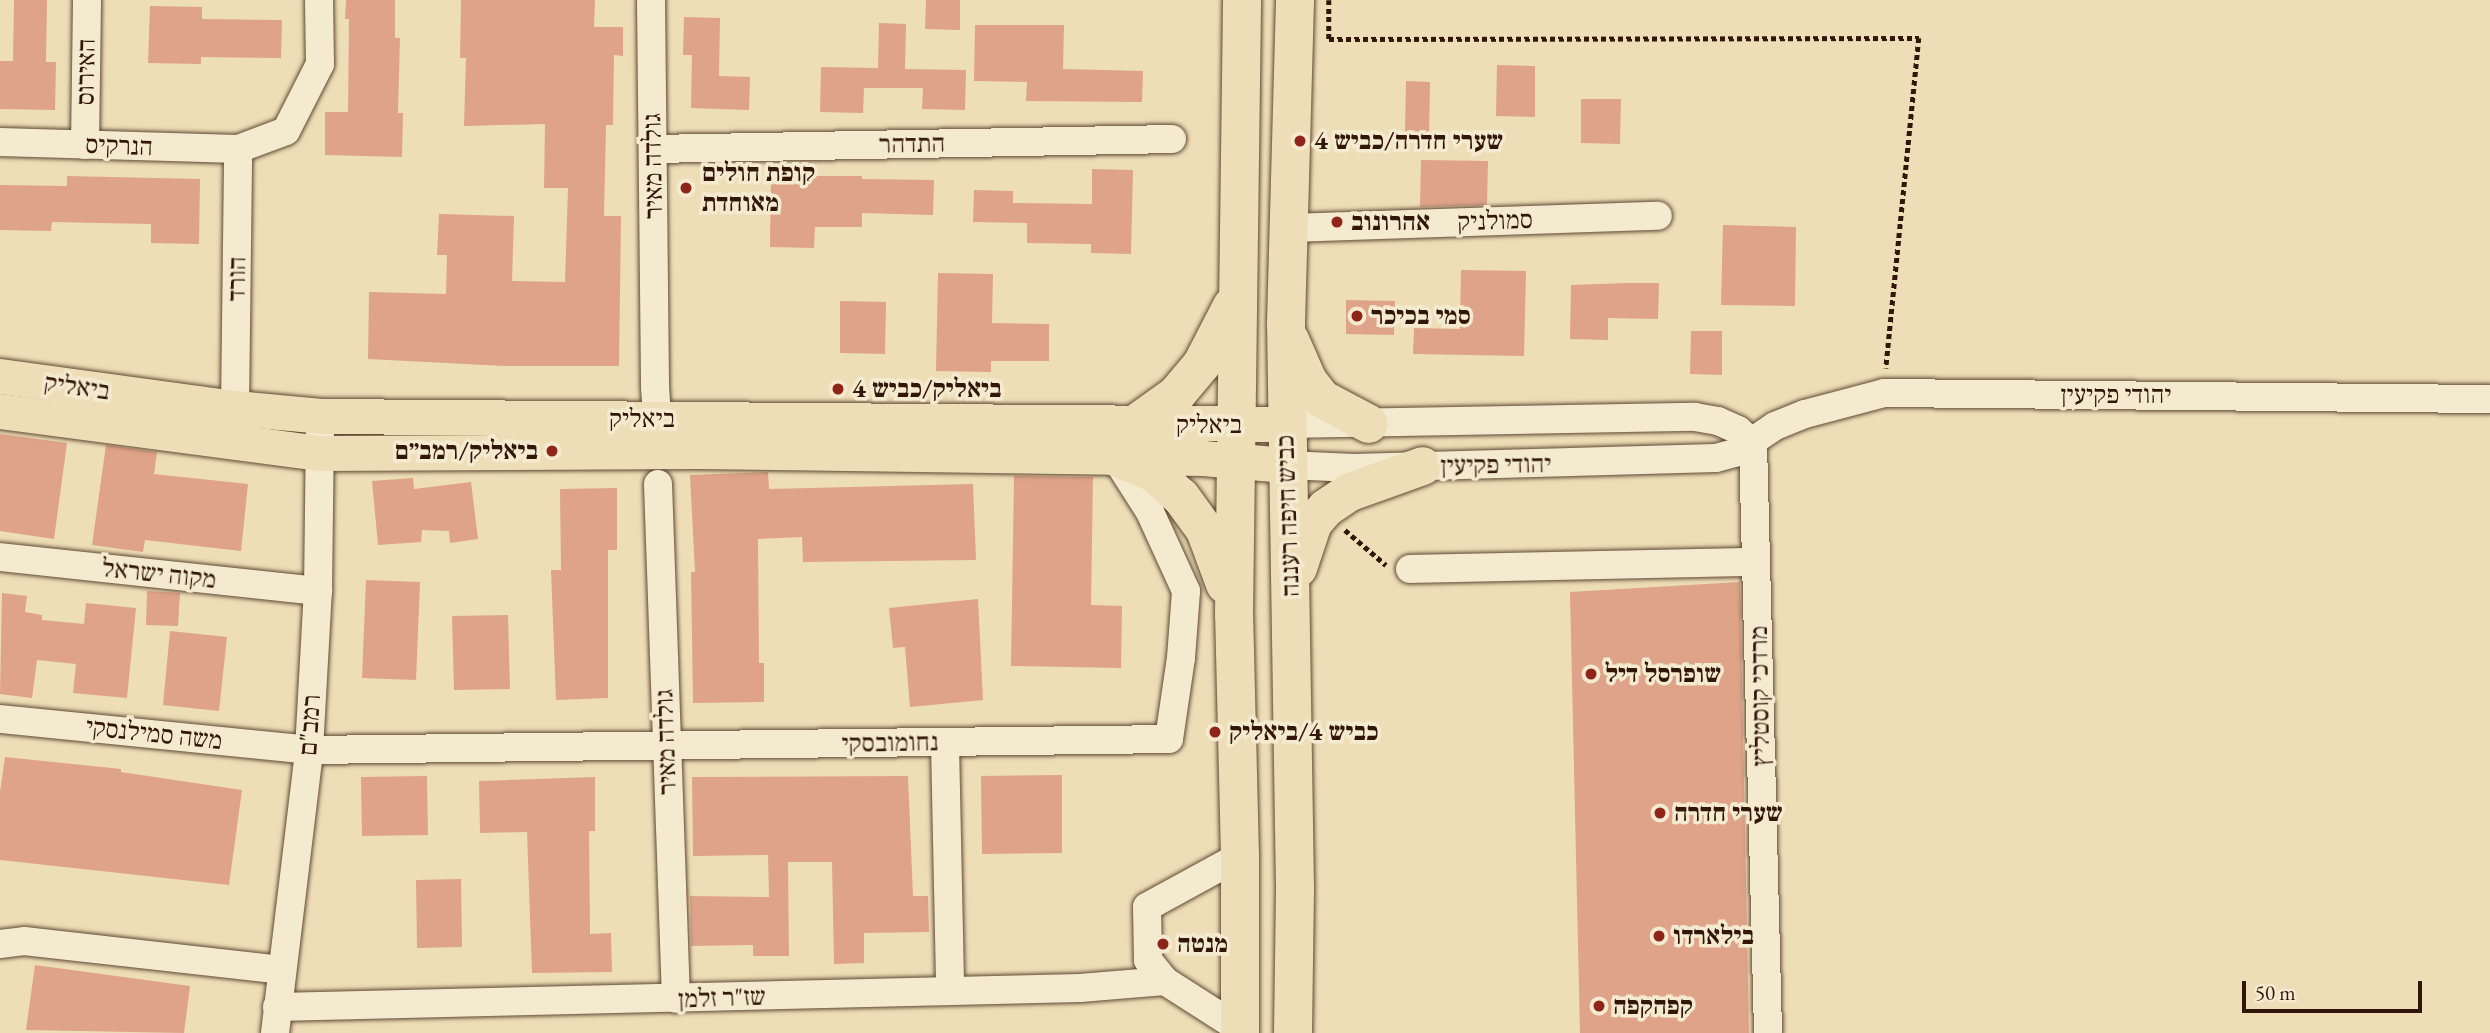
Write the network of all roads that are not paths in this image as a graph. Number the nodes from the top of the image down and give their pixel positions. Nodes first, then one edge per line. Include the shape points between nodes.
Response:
1 (87, 0) edge
2 (319, 0) edge
3 (651, 0) edge
4 (1242, 0) edge
5 (1295, 0) edge
6 (1172, 139) dead end
7 (0, 142) edge
8 (85, 145) junction
9 (238, 149) junction
10 (653, 149) junction
11 (1658, 216) dead end
12 (1289, 228) junction
13 (1237, 294) junction
14 (1286, 323) junction
15 (0, 376) edge
16 (2490, 399) edge
17 (235, 408) junction
18 (0, 411) edge
19 (321, 416) junction
20 (657, 419) junction
21 (1286, 424) junction
22 (1369, 424) junction
23 (1134, 425) junction
24 (1235, 442) junction
25 (1753, 443) junction
26 (677, 451) junction
27 (320, 453) junction
28 (1115, 457) junction
29 (1286, 465) junction
30 (1423, 466) junction
31 (658, 484) dead end
32 (0, 557) edge
33 (1756, 562) junction
34 (1400, 569) road end
35 (318, 592) junction
36 (1291, 611) junction
37 (1234, 615) junction
38 (0, 719) edge
39 (945, 743) junction
40 (666, 746) junction
41 (309, 750) junction
42 (1240, 856) junction
43 (0, 944) edge
44 (281, 970) junction
45 (1165, 982) junction
46 (950, 991) junction
47 (676, 999) junction
48 (276, 1020) edge
49 (1240, 1031) edge
50 (1293, 1033) edge
51 (1768, 1033) edge

1 - 8 street, האירוס
2 - 9 street via 320,64 286,131
3 - 10 street, גולדה מאיר
4 - 13 highway, כביש חיפה רעננה
5 - 12 highway, כביש חיפה רעננה
6 - 10 street, התדהר
7 - 8 street, הנרקיס
8 - 9 street, הנרקיס
9 - 17 street, הורד
10 - 20 street, גולדה מאיר
11 - 12 street, סמולניק
12 - 14 highway, כביש חיפה רעננה
13 - 23 highway via 1221,334 1202,364 1176,395
13 - 24 highway, כביש חיפה רעננה
14 - 21 highway, כביש חיפה רעננה
14 - 22 highway via 1298,360 1322,399
15 - 17 main road, ביאליק
16 - 25 street, יהודי פקיעין via 1884,393 1805,414 1775,426
17 - 19 main road, ביאליק
18 - 27 main road, ביאליק
19 - 20 main road, ביאליק
19 - 27 street, רמב"ם
20 - 23 main road, ביאליק
20 - 26 street
21 - 22 street, יהודי פקיעין
21 - 24 main road, ביאליק
21 - 29 highway, כביש חיפה רעננה
22 - 25 street, יהודי פקיעין via 1695,417 1718,421
23 - 24 main road, ביאליק
24 - 28 main road, ביאליק
24 - 29 main road, יהודי פקיעין
24 - 37 highway, כביש חיפה רעננה
25 - 30 street, יהודי פקיעין via 1735,453 1698,460
25 - 33 street, מרדכי קוסטליץ
26 - 27 main road, ביאליק
26 - 28 main road, ביאליק
27 - 35 street, רמב"ם
28 - 37 highway via 1154,473 1181,498 1205,530
28 - 39 street, נחומובסקי via 1150,512 1186,591 1169,739
29 - 30 street, יהודי פקיעין
29 - 36 highway, כביש חיפה רעננה
30 - 36 highway via 1350,492 1323,511 1303,546
31 - 40 street, גולדה מאיר
32 - 35 street, מקוה ישראל
33 - 34 street
33 - 51 street, מרדכי קוסטליץ
35 - 41 street, רמב"ם
36 - 50 highway, כביש חיפה רעננה
37 - 42 highway, כביש חיפה רעננה
38 - 41 street, משה סמילנסקי
39 - 40 street, נחומובסקי
39 - 46 street
40 - 41 street, נחומובסקי
40 - 47 street, גולדה מאיר
41 - 44 street, רמב"ם
42 - 45 street via 1147,907 1148,960
42 - 49 highway, כביש חיפה רעננה
43 - 44 street via 24,941
44 - 48 street, רמב"ם
45 - 46 street, שז"ר זלמן
45 - 49 street
46 - 47 street, שז"ר זלמן
47 - 48 street, שז"ר זלמן

